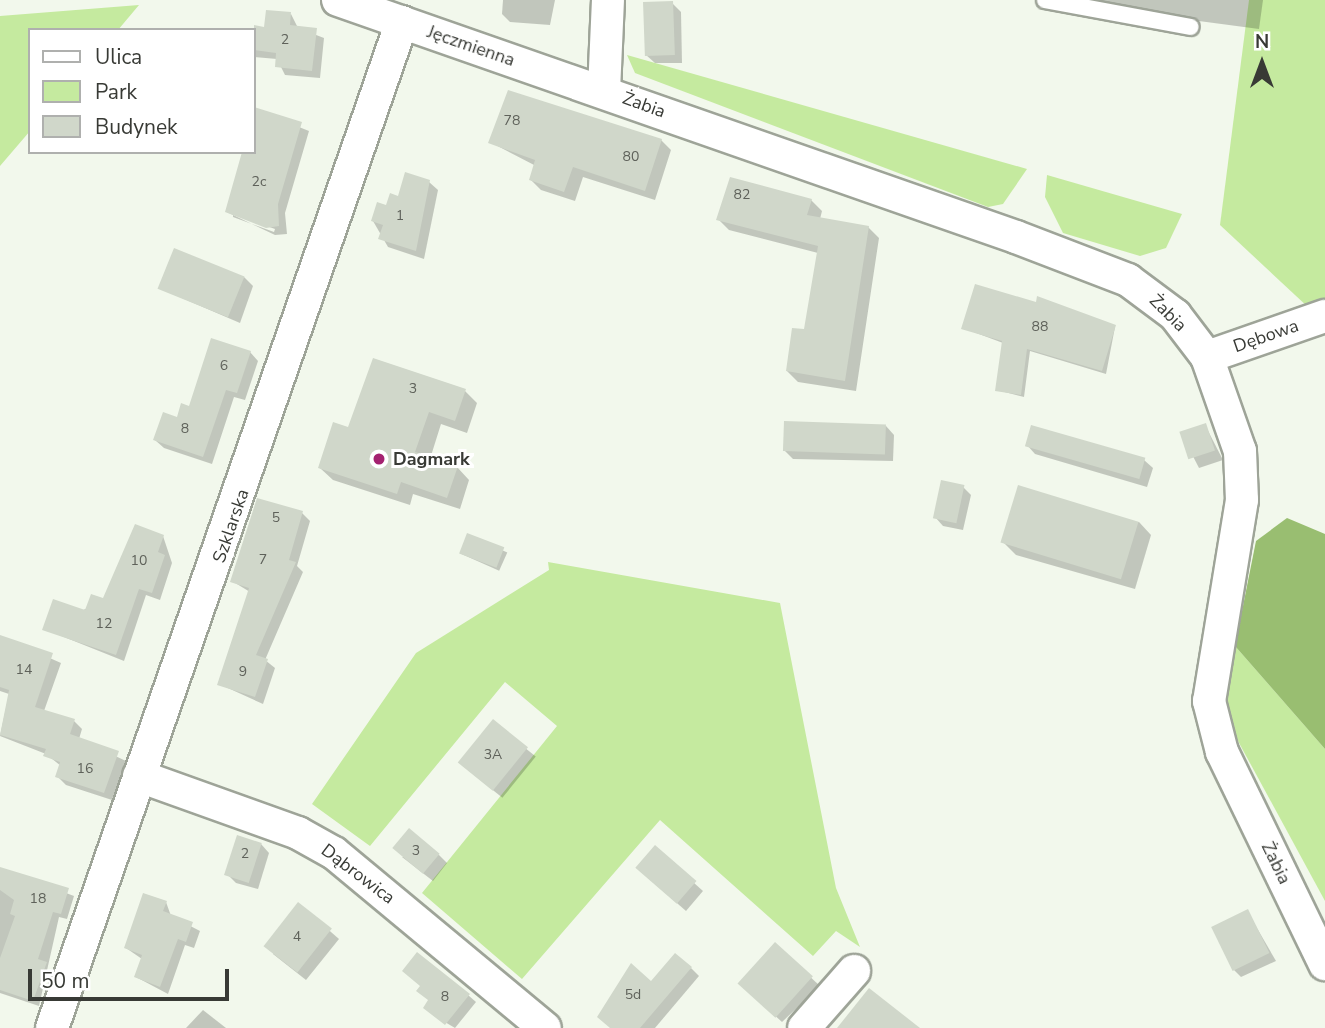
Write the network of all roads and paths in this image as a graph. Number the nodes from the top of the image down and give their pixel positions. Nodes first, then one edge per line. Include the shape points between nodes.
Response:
1 (338, 0) edge
2 (607, 0) edge
3 (1045, 0) edge
4 (401, 22) junction
5 (1191, 27) dead end
6 (604, 91) junction
7 (1325, 316) edge
8 (1207, 357) junction
9 (139, 776) junction
10 (1325, 964) edge
11 (854, 971) dead end
12 (52, 1028) edge
13 (545, 1028) edge
14 (804, 1028) edge

1 - 4 street, Jęczmienna
2 - 6 street, Żabia
3 - 5 lane
4 - 6 street, Jęczmienna
4 - 9 street, Szklarska
6 - 8 street, Żabia via 1128,280 1175,315
7 - 8 street, Dębowa
8 - 10 street, Żabia via 1240,451 1242,500 1209,701 1222,752
9 - 12 street, Szklarska
9 - 13 street, Dąbrowica via 298,833 334,853
11 - 14 street

